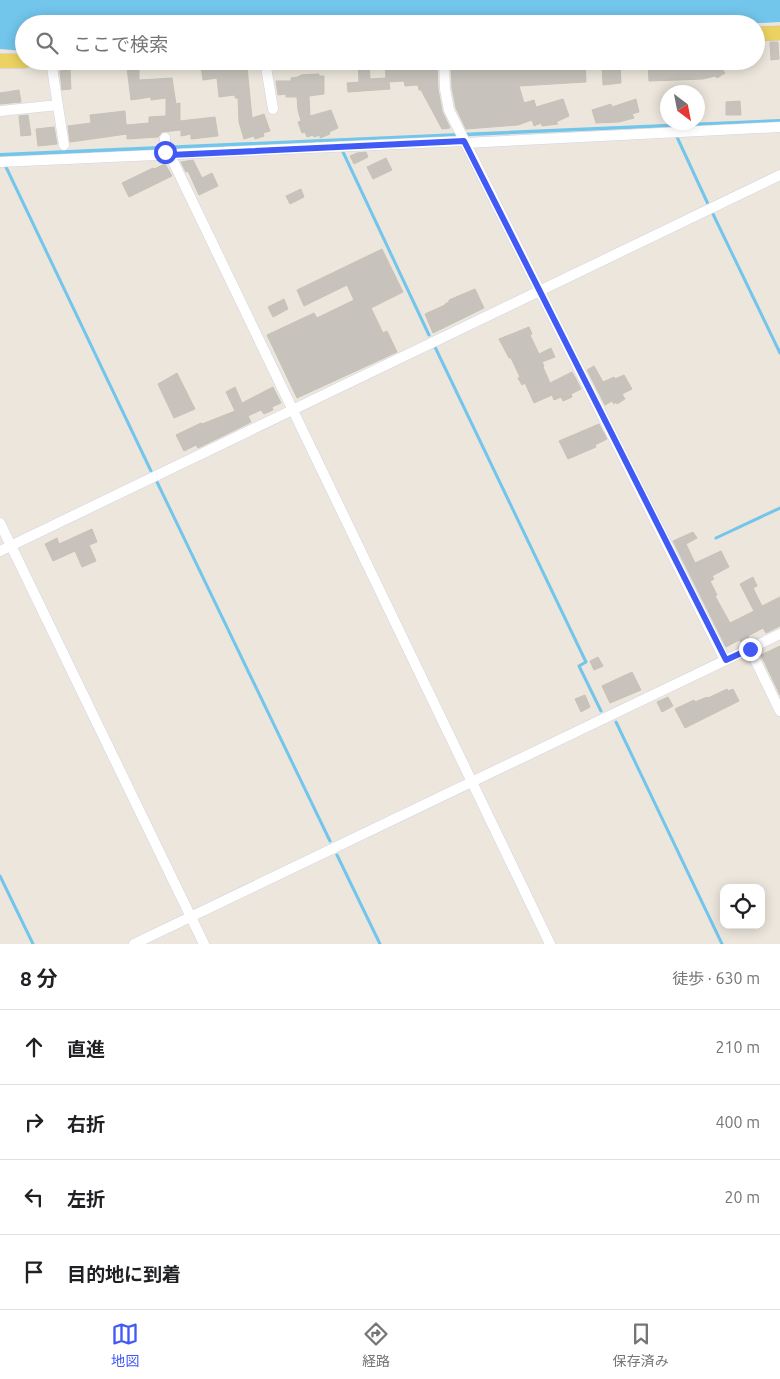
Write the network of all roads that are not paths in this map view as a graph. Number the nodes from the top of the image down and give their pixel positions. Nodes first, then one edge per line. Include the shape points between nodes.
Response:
1 (780, 33) edge
2 (765, 34) edge
3 (0, 61) edge
4 (15, 61) edge
5 (52, 70) edge
6 (266, 70) edge
7 (444, 70) edge
8 (58, 105) junction
9 (273, 109) dead end
10 (0, 111) edge
11 (780, 127) edge
12 (463, 139) junction
13 (64, 145) dead end
14 (166, 149) junction
15 (0, 162) edge
16 (780, 175) edge
17 (540, 291) junction
18 (292, 409) junction
19 (0, 523) edge
20 (11, 546) junction
21 (0, 551) edge
22 (780, 634) edge
23 (750, 649) junction
24 (726, 660) junction
25 (780, 711) edge
26 (472, 783) junction
27 (191, 917) junction
28 (134, 944) edge
29 (204, 944) edge
30 (550, 944) edge

1 - 2 main road
3 - 4 main road
5 - 8 street
6 - 9 street
7 - 12 street via 449,110
8 - 10 street
8 - 13 street
11 - 12 street
12 - 14 street
12 - 17 street
14 - 15 street
14 - 18 street
16 - 17 street
17 - 18 street
17 - 24 street
18 - 20 street
18 - 26 street
19 - 20 street
20 - 21 street
20 - 27 street
22 - 23 street
23 - 24 street
23 - 25 street
24 - 26 street
26 - 27 street
26 - 30 street
27 - 28 street
27 - 29 street

